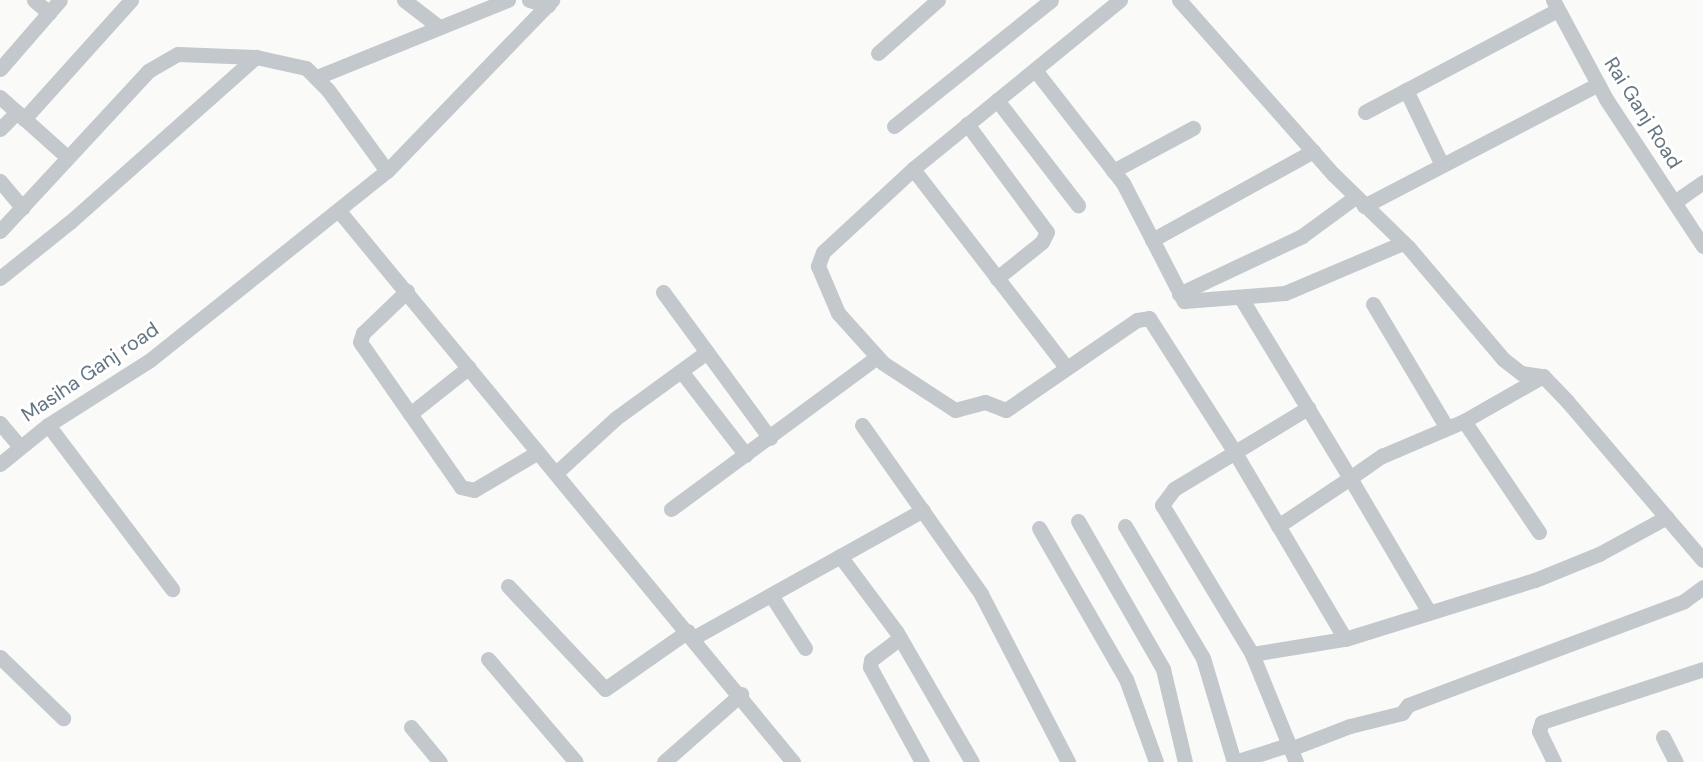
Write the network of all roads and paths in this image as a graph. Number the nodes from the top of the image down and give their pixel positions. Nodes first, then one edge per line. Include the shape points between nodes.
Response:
1 (34, 0) edge
2 (60, 0) edge
3 (131, 0) edge
4 (404, 0) edge
5 (508, 0) edge
6 (529, 0) edge
7 (938, 0) edge
8 (1051, 0) edge
9 (1120, 0) edge
10 (1179, 0) edge
11 (550, 3) edge
12 (1555, 5) edge
13 (49, 13) junction
14 (439, 27) junction
15 (878, 53) dead end
16 (256, 57) junction
17 (0, 69) edge
18 (1035, 70) junction
19 (317, 77) junction
20 (1598, 84) junction
21 (1406, 90) junction
22 (0, 97) edge
23 (997, 100) junction
24 (1365, 112) dead end
25 (21, 116) junction
26 (968, 124) junction
27 (894, 126) dead end
28 (1193, 128) dead end
29 (0, 129) edge
30 (1313, 151) junction
31 (67, 157) junction
32 (1442, 165) junction
33 (913, 169) junction
34 (387, 171) junction
35 (1113, 171) junction
36 (0, 181) edge
37 (1703, 182) edge
38 (1360, 201) junction
39 (1676, 201) junction
40 (1078, 205) dead end
41 (23, 208) junction
42 (339, 211) junction
43 (0, 231) edge
44 (1152, 240) junction
45 (1403, 243) junction
46 (1703, 246) edge
47 (0, 278) edge
48 (997, 278) junction
49 (407, 291) junction
50 (663, 292) dead end
51 (1179, 294) junction
52 (1241, 298) junction
53 (1372, 304) dead end
54 (707, 352) junction
55 (877, 357) junction
56 (470, 367) junction
57 (1066, 367) junction
58 (681, 371) junction
59 (1543, 376) junction
60 (1308, 408) junction
61 (410, 414) junction
62 (1464, 421) junction
63 (0, 423) edge
64 (48, 425) junction
65 (862, 425) dead end
66 (1447, 428) junction
67 (770, 438) junction
68 (20, 447) junction
69 (1234, 451) junction
70 (538, 452) junction
71 (746, 455) junction
72 (0, 464) edge
73 (556, 473) junction
74 (1350, 478) junction
75 (671, 509) dead end
76 (923, 510) junction
77 (1667, 517) junction
78 (1078, 521) dead end
79 (1125, 526) dead end
80 (1278, 526) junction
81 (1039, 528) dead end
82 (1539, 532) dead end
83 (840, 556) junction
84 (1703, 560) edge
85 (508, 586) dead end
86 (1703, 587) edge
87 (172, 590) dead end
88 (771, 595) junction
89 (1429, 612) junction
90 (691, 635) junction
91 (900, 638) junction
92 (1345, 639) junction
93 (806, 648) dead end
94 (1252, 654) junction
95 (0, 657) edge
96 (488, 659) dead end
97 (1703, 669) edge
98 (741, 694) junction
99 (63, 718) dead end
100 (411, 727) dead end
101 (1663, 737) dead end
102 (1291, 752) edge
103 (440, 762) edge
104 (576, 762) edge
105 (664, 762) edge
106 (793, 762) edge
107 (922, 762) edge
108 (972, 762) edge
109 (1068, 762) edge
110 (1156, 762) edge
111 (1185, 762) edge
112 (1235, 762) edge
113 (1554, 762) edge
114 (1676, 762) edge

1 - 13 street
2 - 13 street
3 - 25 street
4 - 14 street
5 - 14 street
6 - 11 street
7 - 15 street
8 - 27 street
9 - 18 street
10 - 30 street
11 - 34 street, Masiha Ganj road
12 - 20 street, Rai Ganj Road
12 - 21 street
13 - 17 street
14 - 19 street
16 - 19 street via 292,63
16 - 31 street via 190,52 165,59 148,71
16 - 47 street via 70,222
18 - 23 street
18 - 35 street
19 - 34 street
20 - 32 street
20 - 39 street, Rai Ganj Road
21 - 24 street
21 - 32 street
22 - 25 street
23 - 26 street
23 - 40 street
25 - 29 street
25 - 31 street
26 - 33 street
26 - 48 street via 1047,232 1042,242
28 - 35 street
30 - 38 street
30 - 44 street
31 - 41 street
32 - 38 street
33 - 48 street
33 - 55 street via 819,259 821,278 835,307
34 - 42 street, Masiha Ganj road
35 - 44 street
36 - 41 street
37 - 39 street
38 - 45 street
38 - 51 street via 1302,236
39 - 46 street, Rai Ganj Road
41 - 43 street
42 - 49 street
42 - 64 street, Masiha Ganj road via 150,360
44 - 51 street
45 - 52 street via 1305,288
45 - 59 street via 1503,359 1521,373
48 - 57 street
49 - 56 street
49 - 61 street via 363,333 360,342
50 - 54 street
51 - 52 street via 1190,302
52 - 60 street
53 - 66 street
54 - 58 street
54 - 67 street
55 - 57 street via 898,376 960,412 985,402 1010,408
55 - 67 street
56 - 61 street
56 - 70 street
57 - 69 street via 1137,320 1149,318
58 - 71 street
58 - 73 street via 616,417
59 - 62 street
59 - 77 street
60 - 69 street
60 - 74 street
61 - 70 street via 461,487 470,492
62 - 66 street
62 - 82 street
63 - 68 street
64 - 68 street, Masiha Ganj road
64 - 87 street
65 - 76 street
66 - 74 street via 1382,456
67 - 71 street
68 - 72 street, Masiha Ganj road
69 - 80 street
69 - 94 street via 1174,489 1162,505
70 - 73 street
71 - 75 street
73 - 90 street
74 - 80 street
74 - 89 street
76 - 83 street
76 - 109 street via 981,594
77 - 84 street
77 - 89 street via 1599,554 1535,580
78 - 111 street via 1163,669
79 - 112 street via 1203,658
80 - 92 street
81 - 110 street via 1126,679
83 - 88 street
83 - 91 street
85 - 90 street via 604,689
86 - 102 street via 1684,601 1408,705 1402,713 1350,726
88 - 90 street
88 - 93 street
89 - 92 street
90 - 98 street
91 - 107 street via 871,660 870,667
91 - 108 street
92 - 94 street
94 - 102 street
95 - 99 street
96 - 104 street
97 - 113 street via 1542,722 1539,731
98 - 105 street
98 - 106 street
100 - 103 street
101 - 114 street
102 - 112 street

